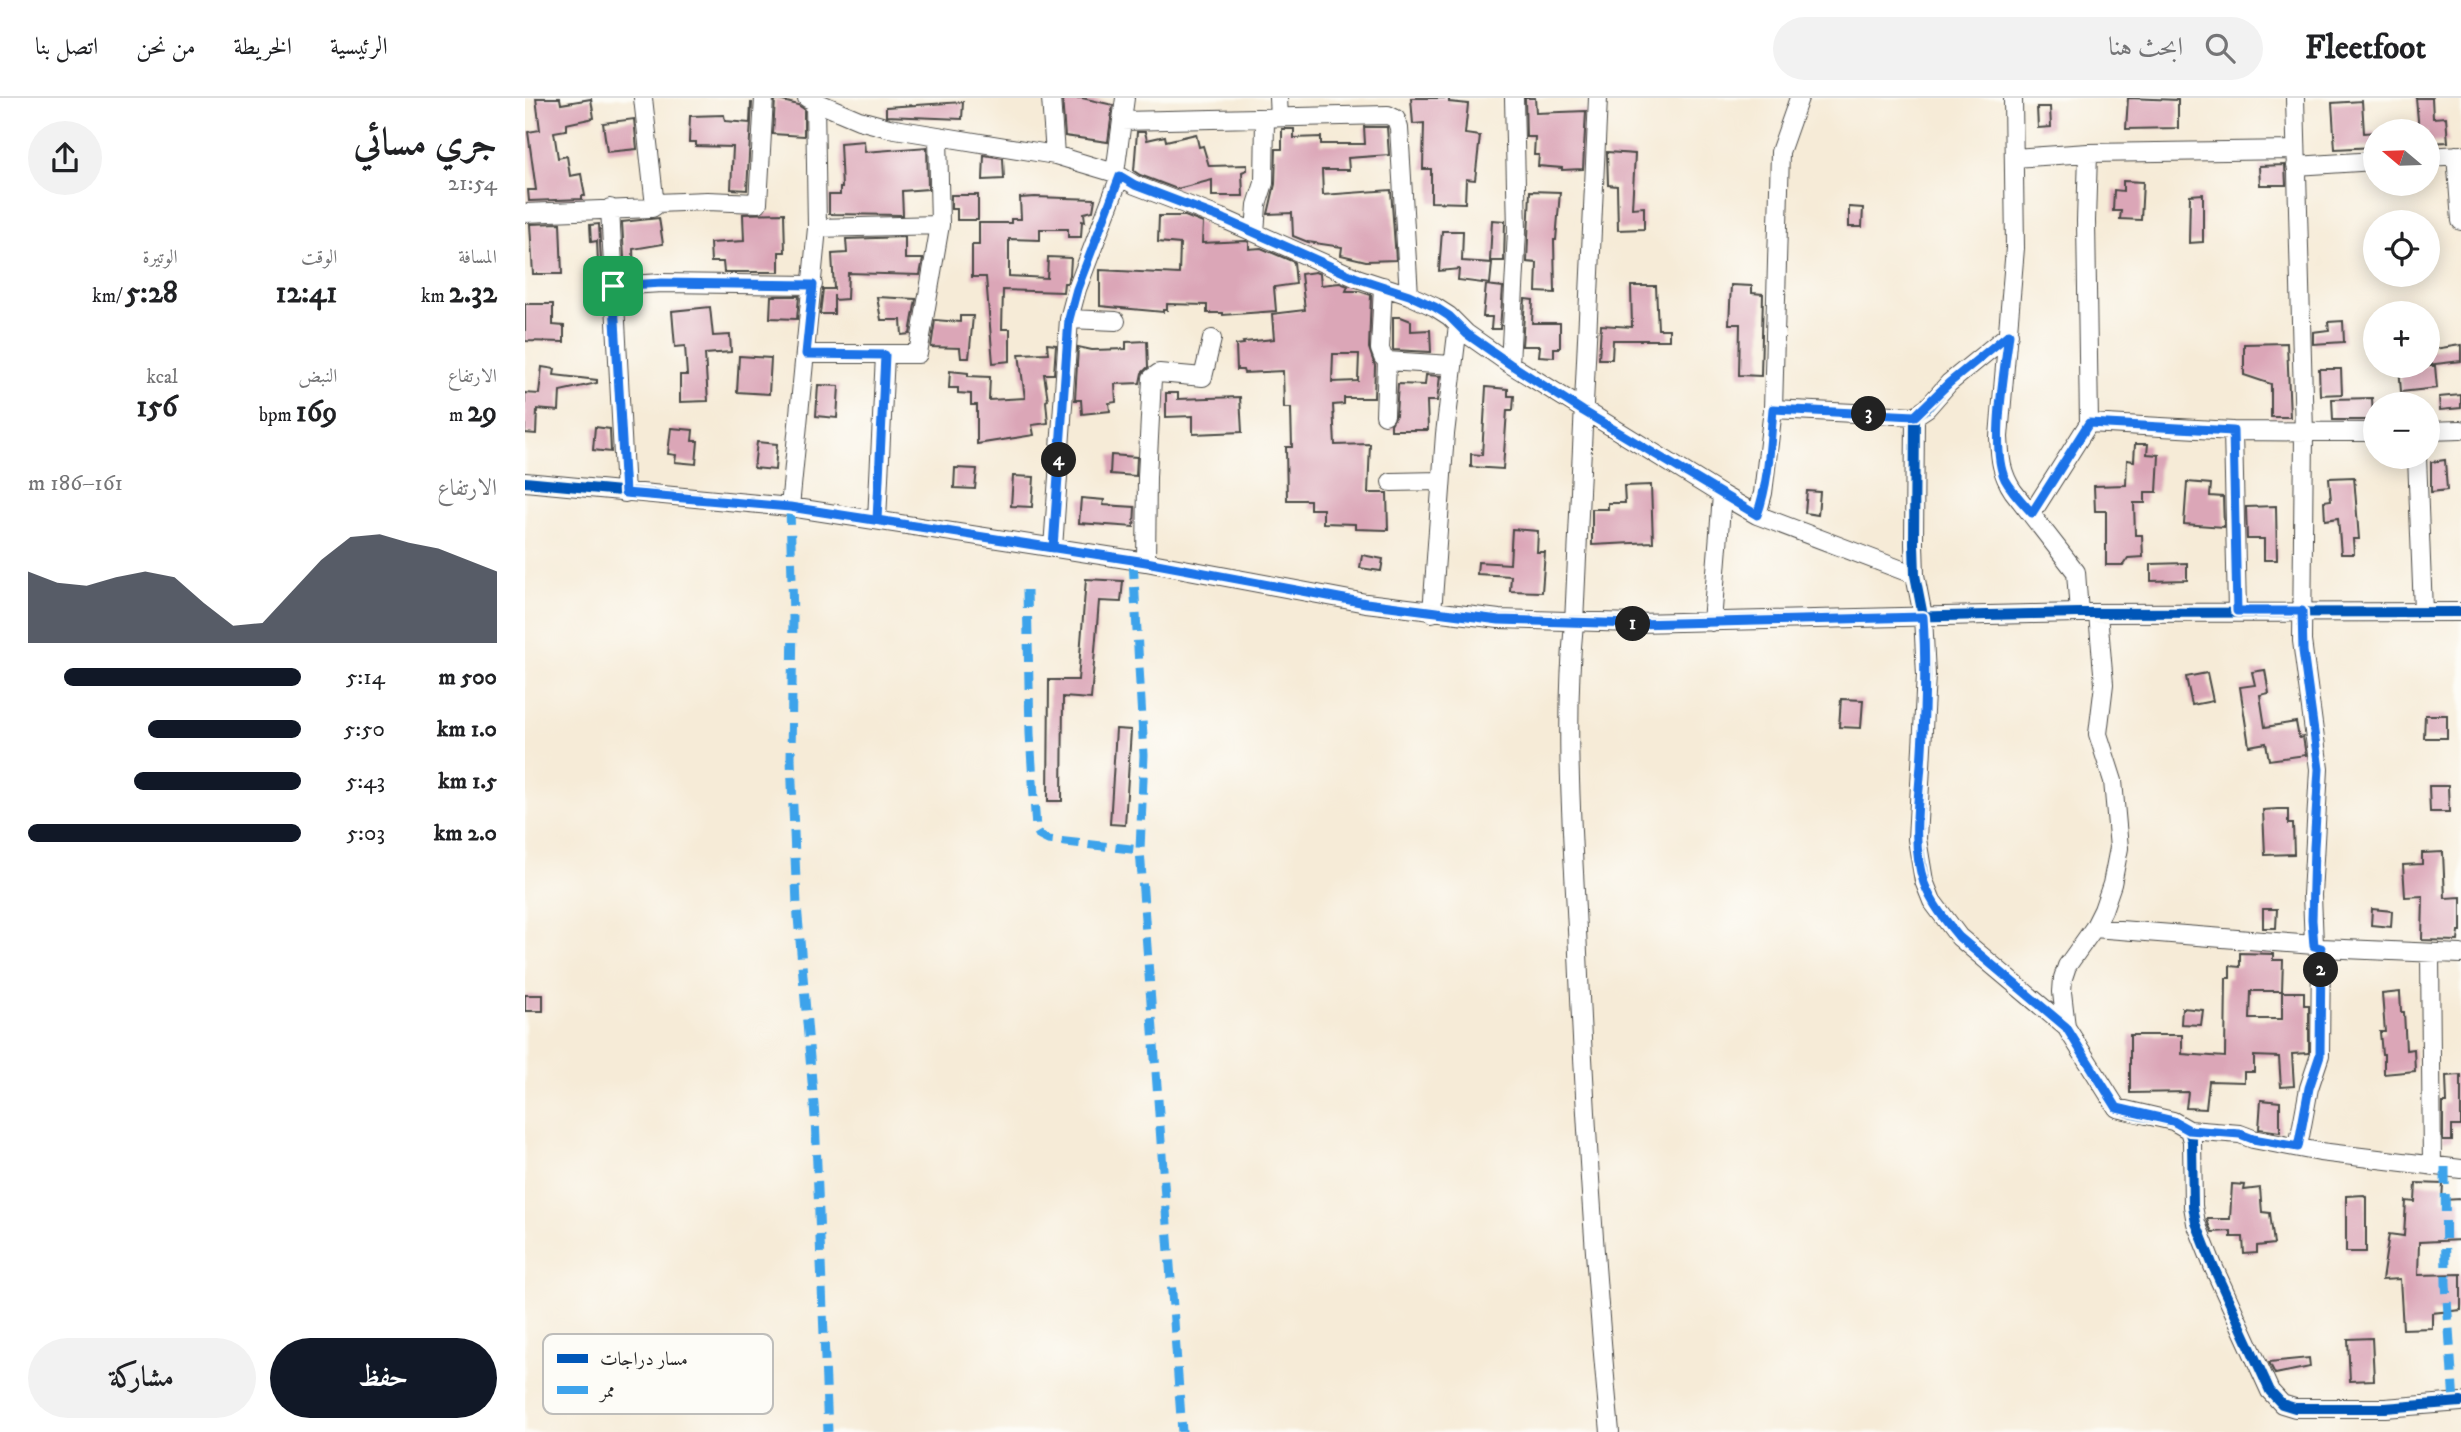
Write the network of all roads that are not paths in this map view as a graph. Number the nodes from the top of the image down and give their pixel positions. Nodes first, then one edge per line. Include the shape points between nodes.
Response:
1 (643, 98) edge
2 (764, 98) edge
3 (1051, 98) edge
4 (1125, 98) edge
5 (1278, 98) edge
6 (1514, 98) edge
7 (1598, 98) edge
8 (1799, 98) edge
9 (2014, 98) edge
10 (2295, 98) edge
11 (811, 99) edge
12 (845, 106) edge
13 (1272, 118) junction
14 (1122, 121) junction
15 (939, 136) junction
16 (2088, 153) junction
17 (1055, 155) junction
18 (2459, 155) edge
19 (2440, 156) edge
20 (2014, 158) junction
21 (2296, 158) junction
22 (2363, 161) edge
23 (1117, 174) junction
24 (656, 203) junction
25 (610, 208) junction
26 (525, 213) edge
27 (2461, 221) edge
28 (940, 225) junction
29 (817, 228) junction
30 (1255, 233) junction
31 (813, 285) junction
32 (613, 286) junction
33 (1383, 286) junction
34 (1409, 295) junction
35 (1069, 319) junction
36 (1116, 321) dead end
37 (1458, 325) junction
38 (2009, 334) junction
39 (1212, 339) dead end
40 (806, 354) junction
41 (885, 355) junction
42 (1387, 361) junction
43 (1510, 364) junction
44 (1452, 365) junction
45 (1773, 409) junction
46 (1583, 411) junction
47 (1385, 415) dead end
48 (1915, 416) junction
49 (2089, 423) junction
50 (2440, 430) edge
51 (2461, 430) edge
52 (2233, 431) junction
53 (2363, 432) edge
54 (2304, 433) junction
55 (2417, 469) edge
56 (1440, 481) junction
57 (525, 482) edge
58 (1391, 482) dead end
59 (625, 493) junction
60 (1722, 495) junction
61 (790, 507) junction
62 (2032, 513) junction
63 (1757, 515) junction
64 (877, 520) junction
65 (1053, 548) junction
66 (1146, 562) junction
67 (1915, 575) junction
68 (2237, 611) junction
69 (2302, 611) junction
70 (2423, 611) junction
71 (1432, 612) junction
72 (2461, 612) edge
73 (2080, 613) junction
74 (2098, 614) junction
75 (1923, 617) junction
76 (1713, 622) junction
77 (1574, 623) junction
78 (2094, 928) junction
79 (2317, 947) junction
80 (2430, 953) junction
81 (2461, 954) edge
82 (2066, 1027) junction
83 (2189, 1130) junction
84 (2298, 1147) junction
85 (2433, 1166) junction
86 (2461, 1169) edge
87 (2461, 1402) edge
88 (1610, 1432) edge

1 - 24 street
2 - 24 street via 758,202
3 - 17 street
4 - 14 street
5 - 13 street
6 - 43 street via 1517,243
7 - 46 street
8 - 45 street via 1780,152
9 - 20 street
10 - 21 street
11 - 12 street
11 - 29 street
12 - 15 street via 889,128
13 - 14 street
13 - 30 street
13 - 34 street via 1388,115 1396,119
14 - 23 street
15 - 17 street
15 - 28 street
16 - 20 street
16 - 21 street
16 - 49 street
17 - 23 street
18 - 19 street
18 - 27 street
20 - 38 street via 2015,248
21 - 22 street
21 - 54 street
23 - 30 street
23 - 35 street
24 - 25 street via 652,208
25 - 26 street
25 - 32 street
28 - 29 street
28 - 41 street via 918,354
29 - 31 street
30 - 33 street
31 - 32 street
31 - 40 street
32 - 59 street
33 - 34 street
33 - 42 street via 1380,349
34 - 37 street
35 - 36 street
35 - 65 street
37 - 43 street
37 - 44 street
38 - 48 street
38 - 62 street via 2000,464 2005,479
39 - 66 street via 1203,377 1159,373 1152,378
40 - 41 street
40 - 61 street
41 - 64 street
42 - 44 street
42 - 47 street
43 - 46 street
44 - 56 street
45 - 48 street
45 - 63 street
46 - 60 street
46 - 77 street
48 - 67 street
49 - 52 street
49 - 62 street
50 - 51 street
52 - 54 street
52 - 68 street
53 - 54 street
54 - 69 street
55 - 70 street
56 - 58 street
56 - 71 street
57 - 59 street
59 - 61 street
60 - 63 street
60 - 76 street
61 - 64 street
62 - 73 street via 2076,572
63 - 67 street
64 - 65 street
65 - 66 street
66 - 71 street
67 - 75 street
68 - 69 street
68 - 74 street
69 - 70 street
69 - 79 street via 2319,769 2314,847
70 - 72 street
71 - 77 street
73 - 74 street
73 - 75 street
74 - 78 street via 2104,684 2098,734 2113,781 2119,848 2112,884
75 - 76 street
75 - 82 street via 1926,695 1917,839 1924,881 1932,901 1959,937
76 - 77 street
77 - 88 street via 1569,673 1581,1023
78 - 79 street
78 - 82 street via 2063,978
79 - 80 street
79 - 84 street via 2320,1055
80 - 81 street
80 - 85 street
82 - 83 street via 2117,1108 2173,1121
83 - 84 street via 2240,1134
83 - 87 street via 2193,1206 2201,1240 2277,1399 2295,1408
84 - 85 street
85 - 86 street

